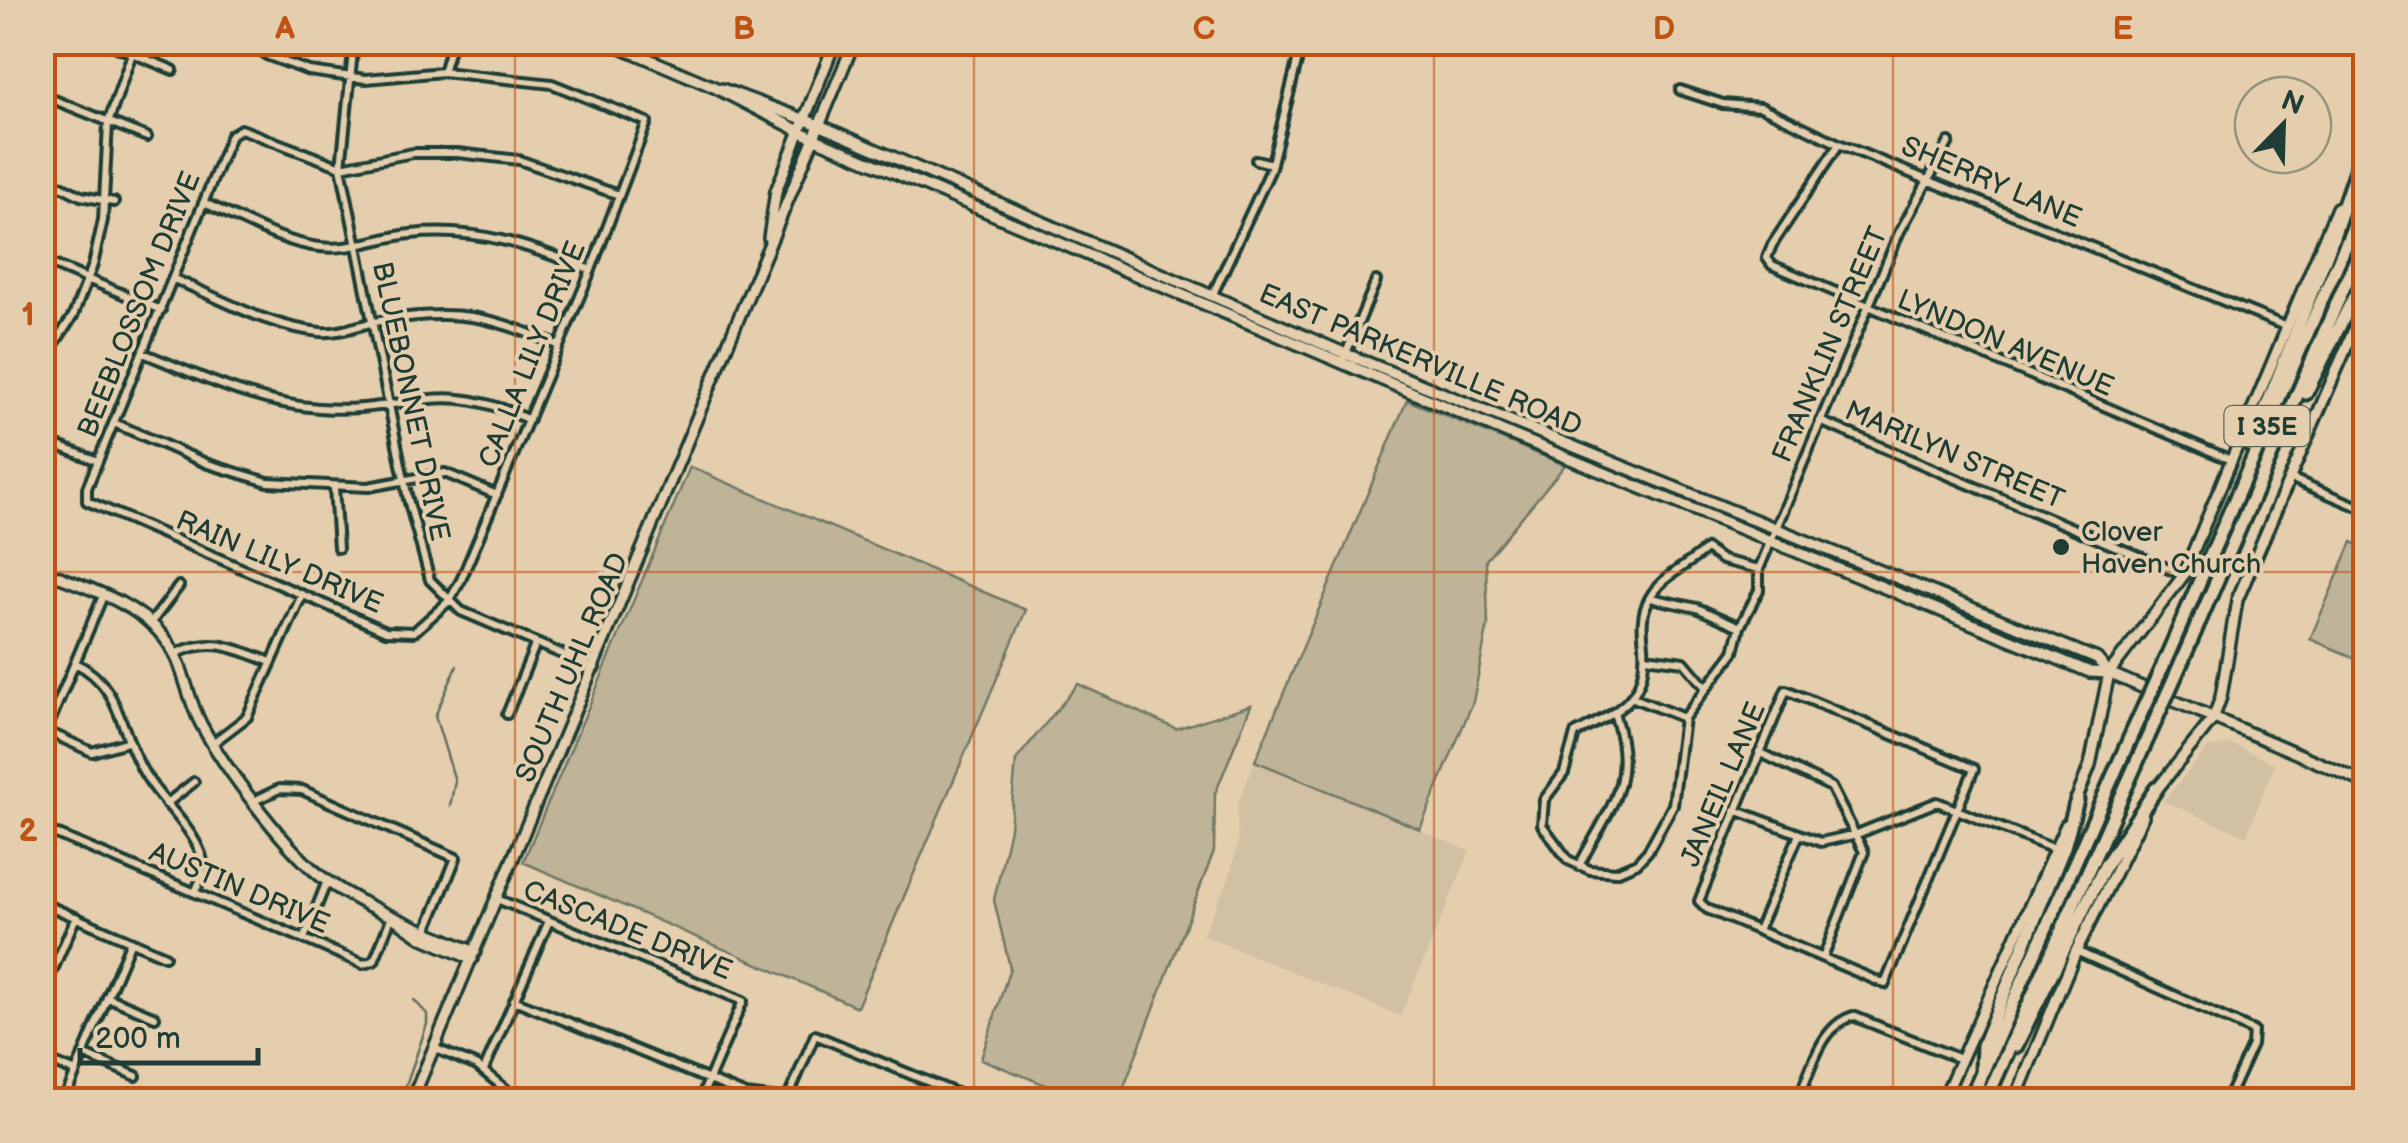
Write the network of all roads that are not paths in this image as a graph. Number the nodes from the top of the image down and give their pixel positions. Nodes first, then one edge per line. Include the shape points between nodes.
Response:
1 (136, 42) edge
2 (354, 42) edge
3 (609, 42) edge
4 (835, 42) edge
5 (854, 42) edge
6 (1302, 42) edge
7 (107, 43) edge
8 (451, 45) edge
9 (132, 54) junction
10 (266, 55) dead end
11 (173, 70) dead end
12 (443, 72) junction
13 (347, 77) junction
14 (714, 87) junction
15 (1680, 90) dead end
16 (42, 95) edge
17 (804, 119) junction
18 (108, 123) junction
19 (819, 125) junction
20 (799, 131) junction
21 (147, 138) dead end
22 (814, 138) junction
23 (2366, 140) edge
24 (1949, 142) dead end
25 (1839, 144) junction
26 (1256, 160) dead end
27 (1272, 164) junction
28 (341, 167) junction
29 (48, 180) dead end
30 (1931, 180) junction
31 (619, 194) junction
32 (2366, 198) edge
33 (105, 200) junction
34 (114, 202) dead end
35 (204, 203) junction
36 (1025, 221) junction
37 (2366, 236) edge
38 (357, 246) junction
39 (768, 250) junction
40 (42, 260) edge
41 (591, 270) junction
42 (2366, 273) edge
43 (87, 278) junction
44 (174, 279) junction
45 (1376, 280) dead end
46 (1210, 300) junction
47 (2366, 302) edge
48 (1868, 308) junction
49 (161, 310) junction
50 (374, 322) junction
51 (2285, 326) junction
52 (560, 346) junction
53 (144, 352) junction
54 (1344, 359) junction
55 (42, 362) edge
56 (390, 404) junction
57 (1488, 412) junction
58 (529, 420) junction
59 (1820, 421) junction
60 (114, 423) junction
61 (1483, 423) junction
62 (2278, 445) junction
63 (61, 447) dead end
64 (2231, 460) junction
65 (98, 461) junction
66 (2290, 478) junction
67 (404, 480) junction
68 (334, 488) junction
69 (497, 495) junction
70 (86, 501) joint
71 (2366, 510) edge
72 (1776, 530) junction
73 (2223, 530) junction
74 (1770, 543) junction
75 (338, 548) dead end
76 (1798, 554) junction
77 (1846, 557) junction
78 (1759, 568) junction
79 (42, 570) edge
80 (2183, 576) junction
81 (1912, 582) junction
82 (179, 586) dead end
83 (302, 595) junction
84 (103, 596) junction
85 (1907, 597) junction
86 (1650, 598) junction
87 (450, 601) junction
88 (150, 624) junction
89 (1740, 627) junction
90 (536, 643) junction
91 (2068, 647) junction
92 (177, 653) junction
93 (1644, 657) junction
94 (2062, 661) junction
95 (271, 662) junction
96 (76, 663) junction
97 (596, 669) junction
98 (2109, 672) junction
99 (1706, 688) junction
100 (1631, 697) junction
101 (507, 714) dead end
102 (1614, 716) junction
103 (1684, 718) junction
104 (2213, 719) junction
105 (45, 729) edge
106 (42, 741) edge
107 (127, 742) junction
108 (213, 743) junction
109 (1759, 752) junction
110 (194, 782) dead end
111 (2366, 783) edge
112 (2156, 789) junction
113 (256, 800) junction
114 (2077, 800) junction
115 (166, 804) junction
116 (1735, 810) junction
117 (1960, 811) junction
118 (42, 828) edge
119 (1857, 834) junction
120 (1798, 837) junction
121 (2054, 848) junction
122 (1579, 866) junction
123 (328, 881) junction
124 (195, 892) junction
125 (497, 900) junction
126 (42, 903) edge
127 (392, 916) junction
128 (76, 917) junction
129 (549, 920) junction
130 (1758, 930) junction
131 (425, 934) junction
132 (304, 939) junction
133 (131, 941) junction
134 (2076, 951) junction
135 (473, 955) junction
136 (165, 956) dead end
137 (1823, 958) junction
138 (42, 995) edge
139 (107, 996) junction
140 (514, 1000) junction
141 (154, 1017) dead end
142 (434, 1048) junction
143 (83, 1054) junction
144 (42, 1058) edge
145 (1960, 1059) junction
146 (484, 1070) junction
147 (1982, 1071) junction
148 (76, 1072) junction
149 (136, 1076) dead end
150 (709, 1080) junction
151 (1988, 1094) edge
152 (64, 1100) edge
153 (412, 1100) edge
154 (518, 1100) edge
155 (700, 1100) edge
156 (787, 1100) edge
157 (972, 1100) edge
158 (1798, 1100) edge
159 (1942, 1100) edge
160 (1970, 1100) edge
161 (2015, 1100) edge
162 (2227, 1100) edge

1 - 9 street
2 - 13 street, BLUEBONNET DRIVE
3 - 14 main road, EAST PARKERVILLE ROAD
4 - 17 main road, SOUTH UHL ROAD
5 - 19 main road, SOUTH UHL ROAD
6 - 27 street
7 - 9 street
8 - 12 street
9 - 11 street
9 - 18 street
10 - 13 street
12 - 13 street
12 - 31 street, CALLA LILY DRIVE via 552,84 647,122
13 - 28 street, BLUEBONNET DRIVE
14 - 17 main road, EAST PARKERVILLE ROAD
14 - 20 main road, EAST PARKERVILLE ROAD
15 - 25 street, SHERRY LANE via 1722,104 1761,107
16 - 18 street
17 - 19 main road, EAST PARKERVILLE ROAD
17 - 20 main road, SOUTH UHL ROAD
18 - 21 street
18 - 33 street
19 - 22 main road, SOUTH UHL ROAD
19 - 36 main road, EAST PARKERVILLE ROAD
20 - 22 main road, EAST PARKERVILLE ROAD
20 - 39 main road, SOUTH UHL ROAD via 776,192
22 - 36 main road, EAST PARKERVILLE ROAD
22 - 39 main road, SOUTH UHL ROAD
23 - 51 main road
23 - 73 highway
24 - 30 street, FRANKLIN STREET
25 - 30 street, SHERRY LANE
25 - 48 street, LYNDON AVENUE via 1767,258
26 - 27 street
27 - 46 street
28 - 31 street via 457,153 519,160
28 - 35 street, BEEBLOSSOM DRIVE via 241,129 231,135
28 - 38 street, BLUEBONNET DRIVE
29 - 33 street
30 - 48 street, FRANKLIN STREET via 1899,233
30 - 51 street, SHERRY LANE
31 - 41 street, CALLA LILY DRIVE
32 - 73 highway, I 35E
33 - 34 street
33 - 43 street
35 - 38 street via 310,246
35 - 44 street, BEEBLOSSOM DRIVE
36 - 46 main road, EAST PARKERVILLE ROAD
37 - 62 highway, I 35E
38 - 41 street via 407,234 477,233
38 - 50 street, BLUEBONNET DRIVE
39 - 97 main road, SOUTH UHL ROAD
40 - 43 street
41 - 52 street, CALLA LILY DRIVE
42 - 62 highway
43 - 49 street
43 - 55 street via 73,316
44 - 49 street, BEEBLOSSOM DRIVE
44 - 50 street via 293,326 341,331
45 - 54 street
46 - 54 main road, EAST PARKERVILLE ROAD
47 - 66 main road
48 - 59 street, FRANKLIN STREET
48 - 64 street, LYNDON AVENUE
49 - 53 street, BEEBLOSSOM DRIVE
50 - 52 street via 476,314
50 - 56 street, BLUEBONNET DRIVE
51 - 64 main road
52 - 58 street, CALLA LILY DRIVE
53 - 56 street via 264,400 323,409
53 - 60 street, BEEBLOSSOM DRIVE
54 - 57 main road, EAST PARKERVILLE ROAD
54 - 61 main road, EAST PARKERVILLE ROAD
56 - 58 street via 464,396
56 - 67 street, BLUEBONNET DRIVE
57 - 61 main road
57 - 72 main road, EAST PARKERVILLE ROAD
58 - 69 street, CALLA LILY DRIVE
59 - 72 street, FRANKLIN STREET
59 - 80 street, MARILYN STREET
60 - 65 street, BEEBLOSSOM DRIVE
60 - 68 street via 241,476
61 - 74 main road, EAST PARKERVILLE ROAD
62 - 151 highway, I 35E, bridge
63 - 65 street
64 - 80 main road
65 - 70 street, BEEBLOSSOM DRIVE
66 - 71 street
66 - 104 main road via 2237,600
67 - 68 street
67 - 69 street via 446,473
67 - 87 street, BLUEBONNET DRIVE via 430,580
68 - 75 street
69 - 87 street, CALLA LILY DRIVE
70 - 83 street, RAIN LILY DRIVE
72 - 74 street, FRANKLIN STREET
72 - 77 main road, EAST PARKERVILLE ROAD
73 - 147 highway, I 35E, bridge
74 - 76 main road, EAST PARKERVILLE ROAD
74 - 78 street, FRANKLIN STREET
76 - 77 main road via 1838,563
76 - 85 main road, EAST PARKERVILLE ROAD
77 - 81 main road, EAST PARKERVILLE ROAD
78 - 86 street via 1706,549
78 - 89 street, FRANKLIN STREET via 1760,590
79 - 84 main road
80 - 98 main road
81 - 85 main road
81 - 91 main road, EAST PARKERVILLE ROAD
82 - 88 street
83 - 87 street, RAIN LILY DRIVE via 400,635 421,627
83 - 95 street
84 - 88 main road
84 - 96 street
85 - 94 main road, EAST PARKERVILLE ROAD
86 - 89 street
86 - 93 street
87 - 90 street, BLUEBONNET DRIVE
88 - 92 main road
89 - 99 street, FRANKLIN STREET via 1734,652
90 - 97 street, BLUEBONNET DRIVE
90 - 101 street
91 - 94 main road
91 - 98 main road, EAST PARKERVILLE ROAD
92 - 95 street via 222,643
92 - 108 main road
93 - 99 street via 1684,662
93 - 100 street
94 - 98 main road, EAST PARKERVILLE ROAD
95 - 108 street via 248,717
96 - 105 street
96 - 107 street via 109,688
97 - 125 main road, SOUTH UHL ROAD
98 - 104 main road, EAST PARKERVILLE ROAD
98 - 114 main road
99 - 103 street, FRANKLIN STREET
100 - 102 street
100 - 103 street
102 - 122 street via 1625,768
102 - 122 street via 1575,734 1564,773 1544,800 1546,835
103 - 122 street via 1678,792 1648,850 1616,872
104 - 111 main road, EAST PARKERVILLE ROAD
104 - 112 main road
105 - 106 street
105 - 107 street via 92,752
107 - 115 street
108 - 113 main road
109 - 116 street, JANEIL LANE
109 - 117 street, JANEIL LANE via 1786,690 1974,769
109 - 119 street via 1832,787
110 - 115 street
112 - 134 main road
112 - 151 highway via 2105,866
113 - 123 main road via 289,846
113 - 131 street via 279,789 302,790 456,858
114 - 121 main road
114 - 147 highway via 1982,1045
115 - 124 street via 202,855
116 - 120 street
116 - 130 street, JANEIL LANE via 1698,901
117 - 119 street via 1929,804
117 - 121 street
117 - 137 street via 1885,984
118 - 124 street, AUSTIN DRIVE
119 - 120 street via 1821,842
119 - 137 street via 1864,860
120 - 130 street
121 - 145 main road
123 - 127 main road
123 - 132 street
124 - 132 street, AUSTIN DRIVE
125 - 129 street, CASCADE DRIVE
125 - 135 main road, SOUTH UHL ROAD
126 - 128 street
127 - 131 main road
127 - 132 street, AUSTIN DRIVE via 369,964
128 - 133 street
128 - 138 street
129 - 140 street
129 - 150 street, CASCADE DRIVE via 743,1001
130 - 137 street
131 - 135 main road
133 - 136 street
133 - 139 street
134 - 161 main road
134 - 162 street via 2252,1031
135 - 142 main road, SOUTH UHL ROAD
139 - 141 street
139 - 143 street
140 - 146 street
140 - 150 street
142 - 146 street
142 - 153 main road, SOUTH UHL ROAD
143 - 148 street
143 - 149 street
144 - 148 street
145 - 158 street via 1853,1016 1827,1034
145 - 159 main road
146 - 154 street
147 - 160 highway, I 35E
148 - 152 street
150 - 155 street
150 - 156 street via 746,1095
156 - 157 street via 815,1034

